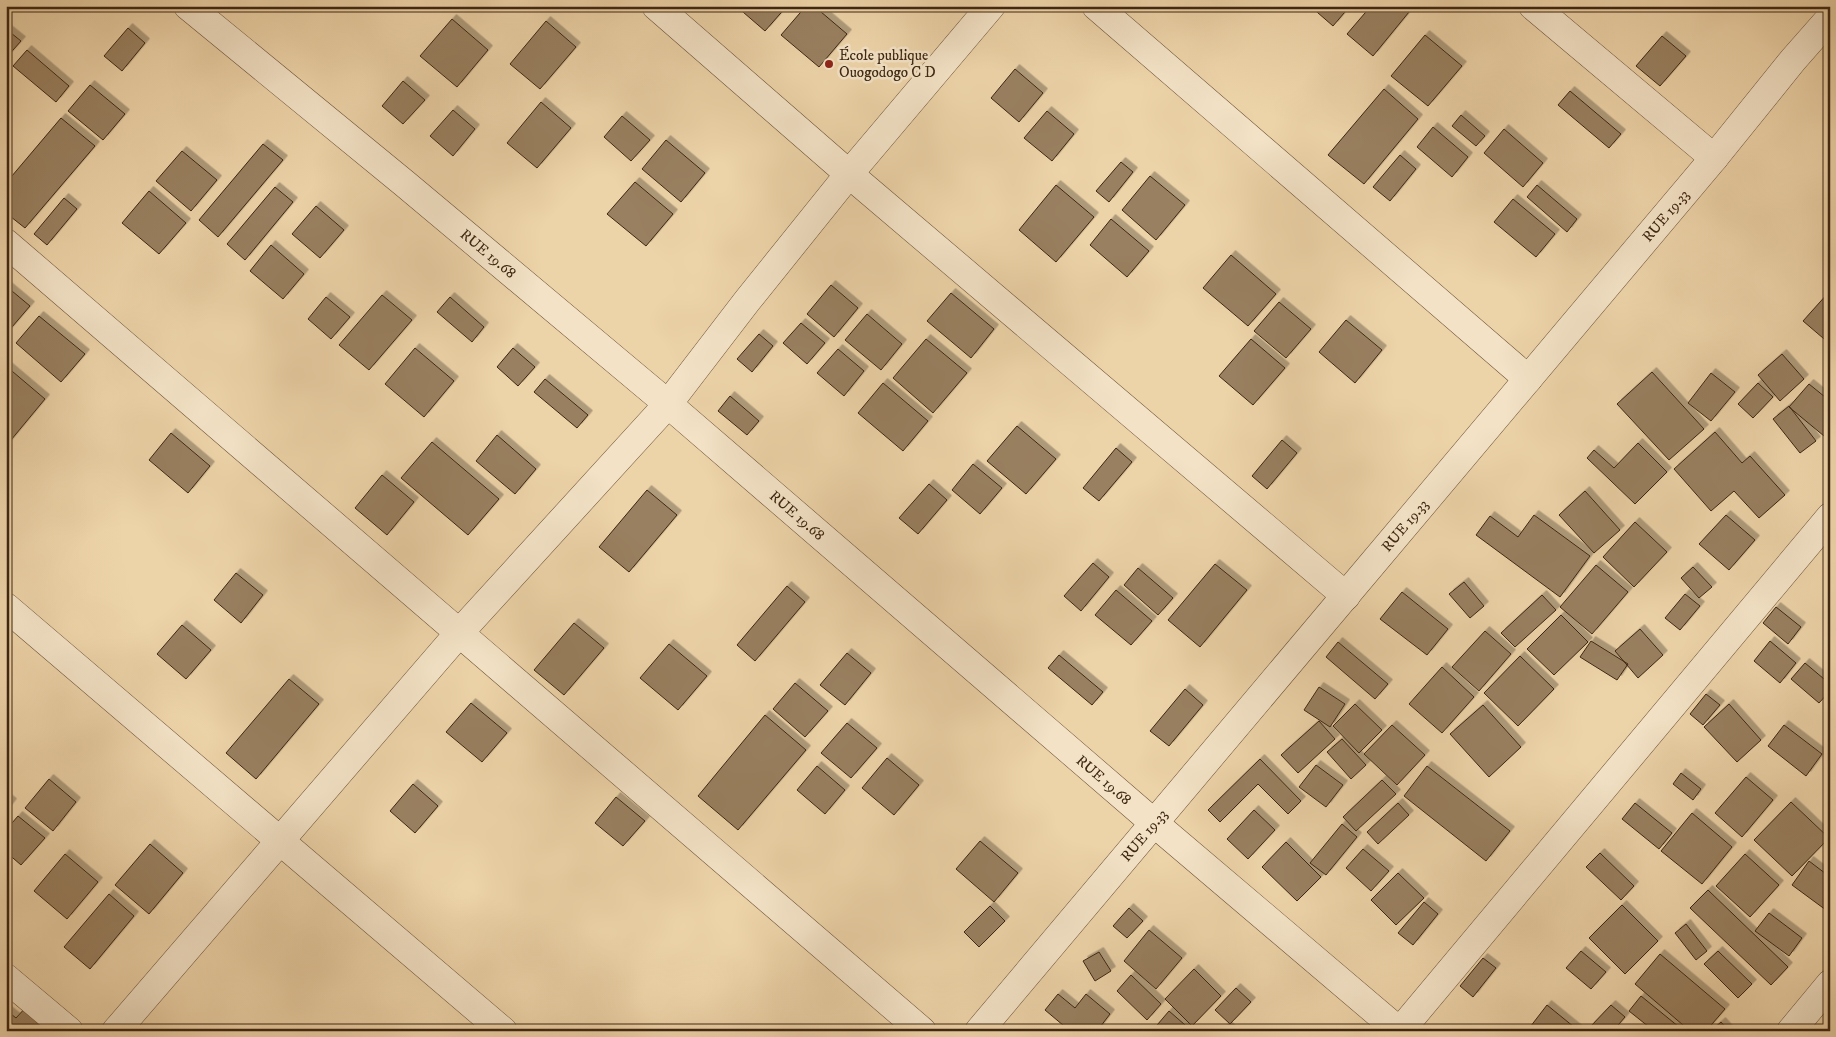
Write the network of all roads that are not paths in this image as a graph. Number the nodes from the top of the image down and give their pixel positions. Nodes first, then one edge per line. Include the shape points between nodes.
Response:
1 (188, 6) edge
2 (656, 6) edge
3 (991, 6) edge
4 (1096, 6) edge
5 (1533, 6) edge
6 (1830, 18) edge
7 (1714, 158) junction
8 (848, 174) junction
9 (6, 243) edge
10 (1528, 379) junction
11 (668, 404) junction
12 (1830, 517) edge
13 (1346, 596) junction
14 (6, 607) edge
15 (460, 632) junction
16 (1154, 823) junction
17 (281, 841) junction
18 (6, 978) edge
19 (1828, 988) edge
20 (69, 1031) edge
21 (116, 1031) edge
22 (503, 1031) edge
23 (922, 1031) edge
24 (979, 1031) edge
25 (1399, 1031) edge
26 (1790, 1031) edge

1 - 11 street, RUE 19.68
2 - 8 street
3 - 8 street
4 - 10 street
5 - 7 street
6 - 7 street, RUE 19.33
7 - 10 street, RUE 19.33
8 - 11 street
8 - 13 street
9 - 15 street
10 - 13 street, RUE 19.33
11 - 15 street
11 - 16 street, RUE 19.68
12 - 25 street
13 - 16 street, RUE 19.33
14 - 17 street
15 - 17 street
15 - 23 street
16 - 24 street, RUE 19.33
16 - 25 street, RUE 19.68
17 - 21 street
17 - 22 street
18 - 20 street
19 - 26 street

